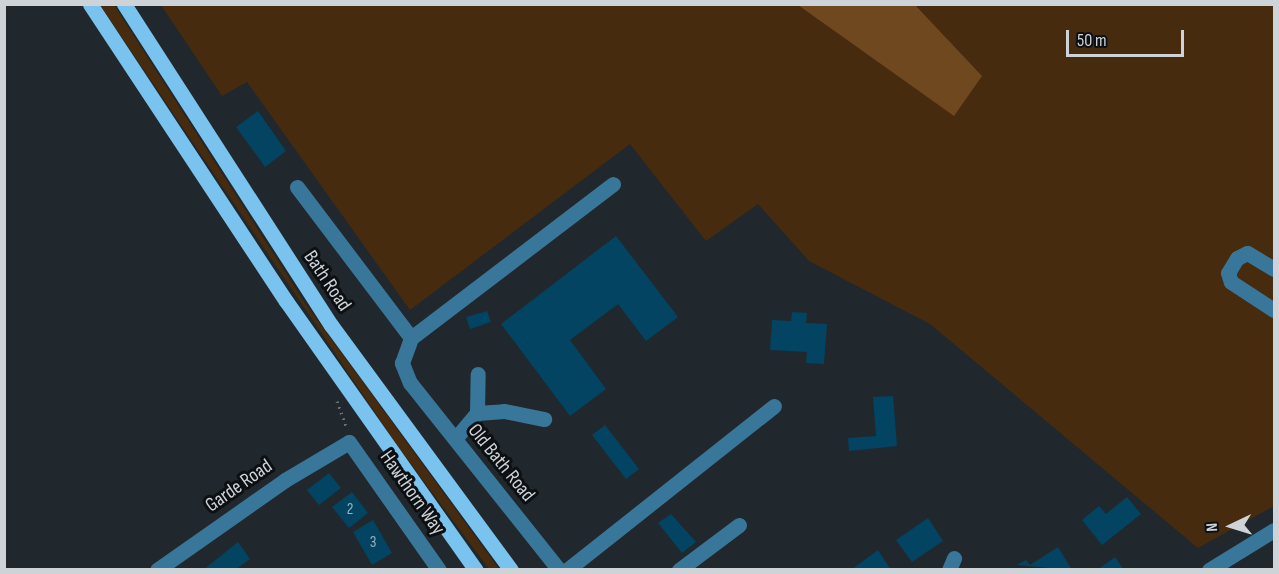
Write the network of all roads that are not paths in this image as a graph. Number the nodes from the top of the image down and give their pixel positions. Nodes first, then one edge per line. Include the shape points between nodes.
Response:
1 (90, 4) edge
2 (124, 4) edge
3 (612, 184) dead end
4 (297, 187) dead end
5 (1275, 269) edge
6 (1275, 310) edge
7 (411, 338) junction
8 (478, 374) dead end
9 (774, 406) dead end
10 (477, 413) junction
11 (544, 419) dead end
12 (454, 439) junction
13 (349, 442) joint
14 (739, 525) dead end
15 (1275, 530) edge
16 (157, 570) edge
17 (439, 570) edge
18 (476, 570) edge
19 (511, 570) edge
20 (559, 570) edge
21 (567, 570) edge
22 (679, 570) edge
23 (1209, 570) edge

1 - 18 main road via 286,301
2 - 19 main road, Bath Road via 331,325
3 - 7 street
4 - 7 street
5 - 6 street via 1247,253 1237,258 1228,273 1231,282
7 - 12 street, Old Bath Road via 402,363 410,383
8 - 10 street
9 - 21 street
10 - 11 street via 522,412
10 - 12 street
12 - 20 street, Old Bath Road
13 - 16 street, Garde Road via 285,480
13 - 17 street, Hawthorn Way
14 - 22 street
15 - 23 street

